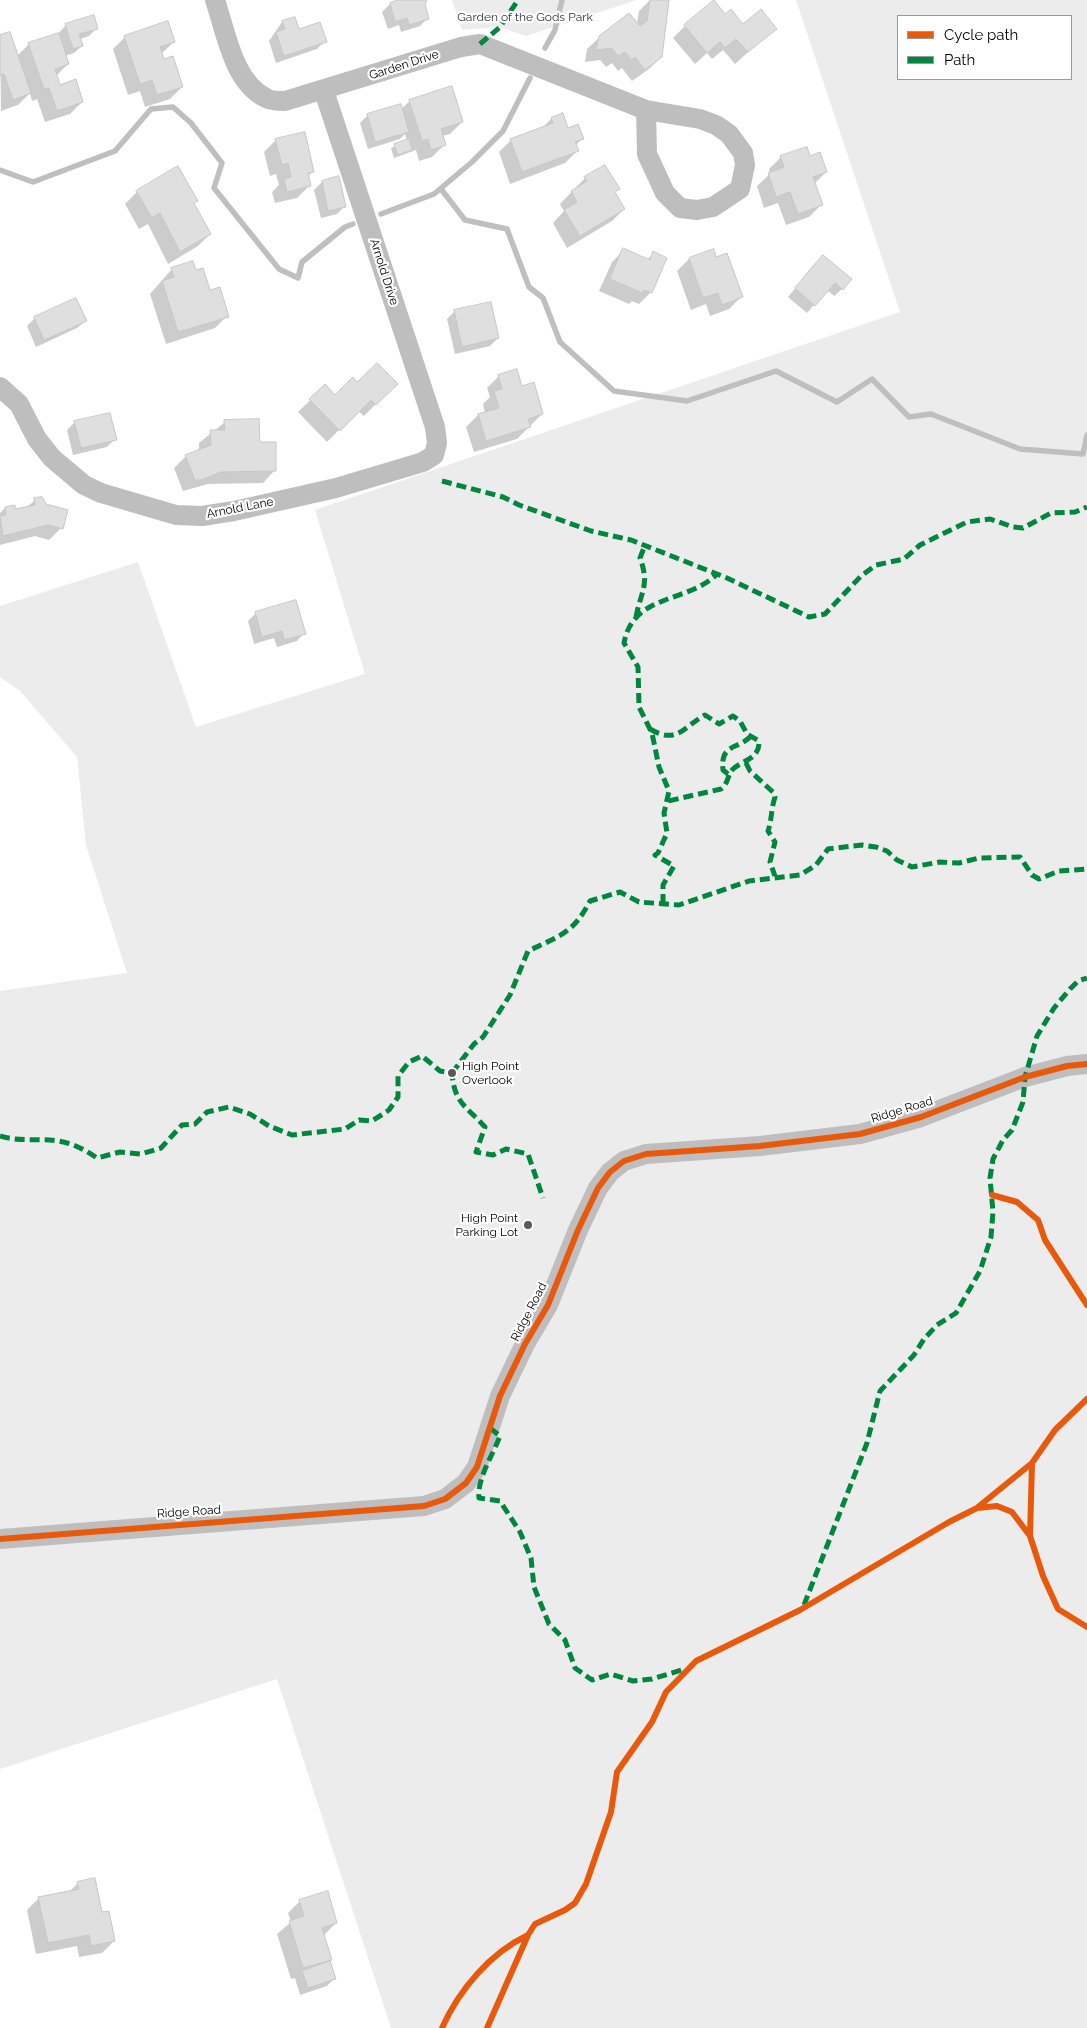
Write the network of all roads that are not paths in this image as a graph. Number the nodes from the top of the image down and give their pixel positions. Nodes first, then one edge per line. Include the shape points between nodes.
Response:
1 (216, 0) edge
2 (324, 91) junction
3 (646, 110) junction
4 (0, 387) edge
5 (434, 455) joint
6 (1087, 1064) edge
7 (0, 1539) edge

1 - 2 street, Garden Drive via 234,58 254,91 268,100 285,102
2 - 3 street, Garden Drive via 461,47 480,44
2 - 5 street, Arnold Drive via 435,427 437,443
3 - 3 street, Garden Drive via 648,154 665,193 680,208 697,210 713,207 740,189 745,165 743,153 729,134 700,119
4 - 5 street, Arnold Lane via 19,404 37,439 52,458 84,485 176,515 202,516 234,511 336,488 424,462
6 - 7 street, Ridge Road via 1024,1077 921,1118 860,1134 760,1146 646,1154 624,1161 598,1188 548,1304 500,1396 477,1467 466,1483 445,1499 424,1506

